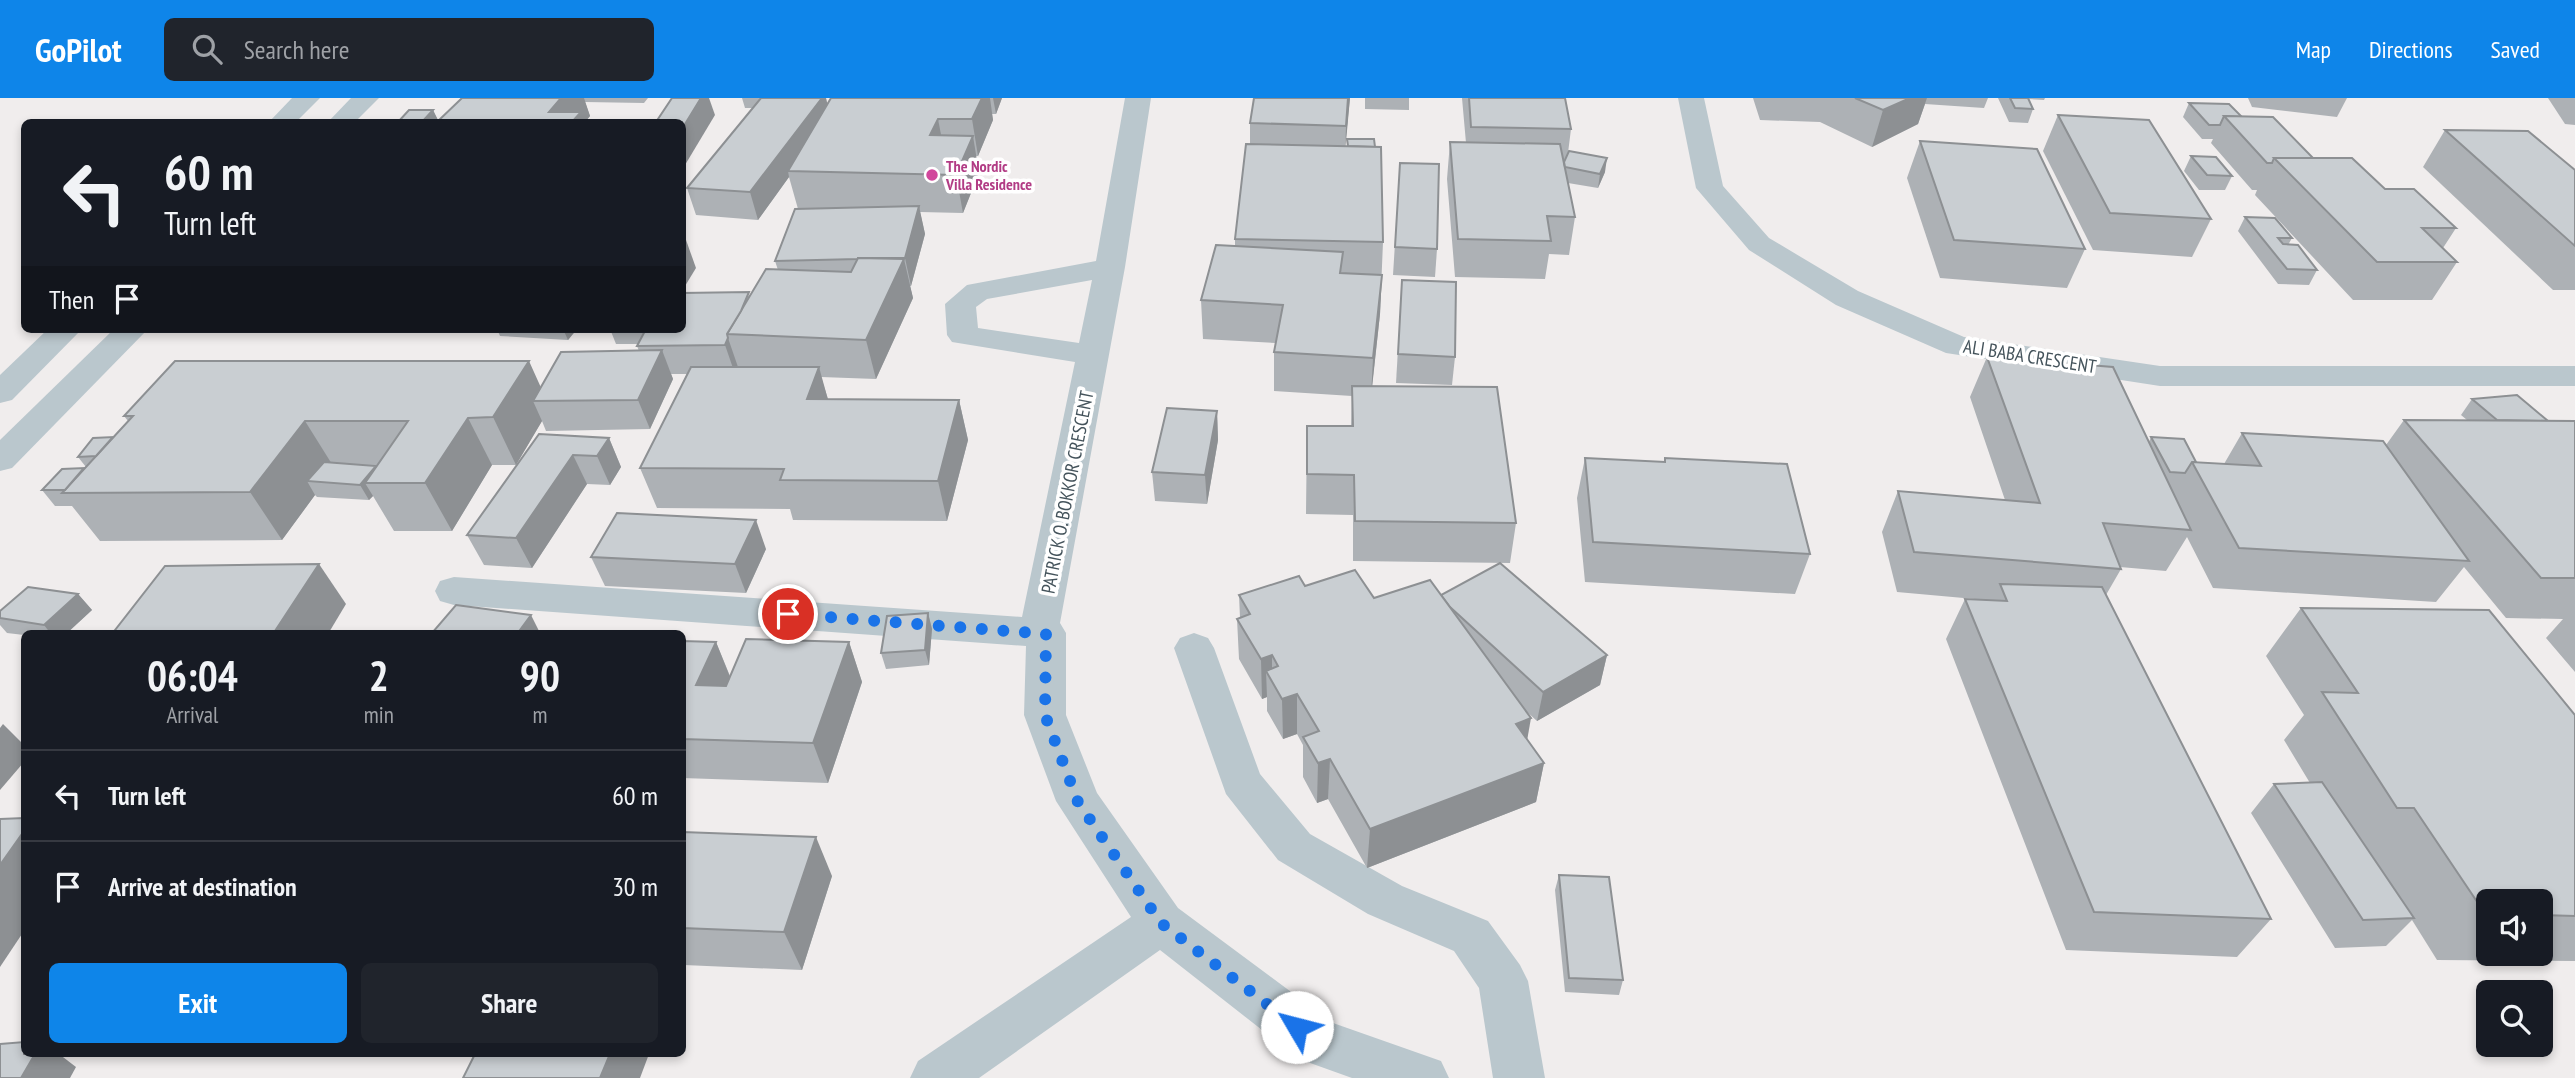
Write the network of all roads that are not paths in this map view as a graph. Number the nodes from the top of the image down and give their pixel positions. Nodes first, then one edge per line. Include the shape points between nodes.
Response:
1 (307, 98) edge
2 (366, 98) edge
3 (1138, 98) edge
4 (1691, 98) edge
5 (285, 119) edge
6 (344, 119) edge
7 (1110, 267) junction
8 (62, 333) edge
9 (128, 333) edge
10 (1093, 355) junction
11 (2575, 376) edge
12 (0, 393) edge
13 (0, 460) edge
14 (454, 591) dead end
15 (1046, 634) junction
16 (1194, 648) dead end
17 (1161, 923) junction
18 (936, 1078) edge
19 (1423, 1078) edge
20 (1519, 1078) edge

1 - 5 street
2 - 6 street
3 - 7 street, PATRICK O. BOKKOR CRESCENT
4 - 11 street, ALI BABA CRESCENT via 1710,188 1759,244 1847,298 1957,346 2160,376
7 - 10 street, PATRICK O. BOKKOR CRESCENT
7 - 10 street via 978,291 960,304 963,335
8 - 12 street
9 - 13 street
10 - 15 street, PATRICK O. BOKKOR CRESCENT via 1040,631
14 - 15 street
15 - 17 street, PATRICK O. BOKKOR CRESCENT via 1045,715 1078,802
16 - 20 street via 1241,782 1294,848 1385,900 1471,936 1503,981
17 - 18 street
17 - 19 street, PATRICK O. BOKKOR CRESCENT via 1317,1042

